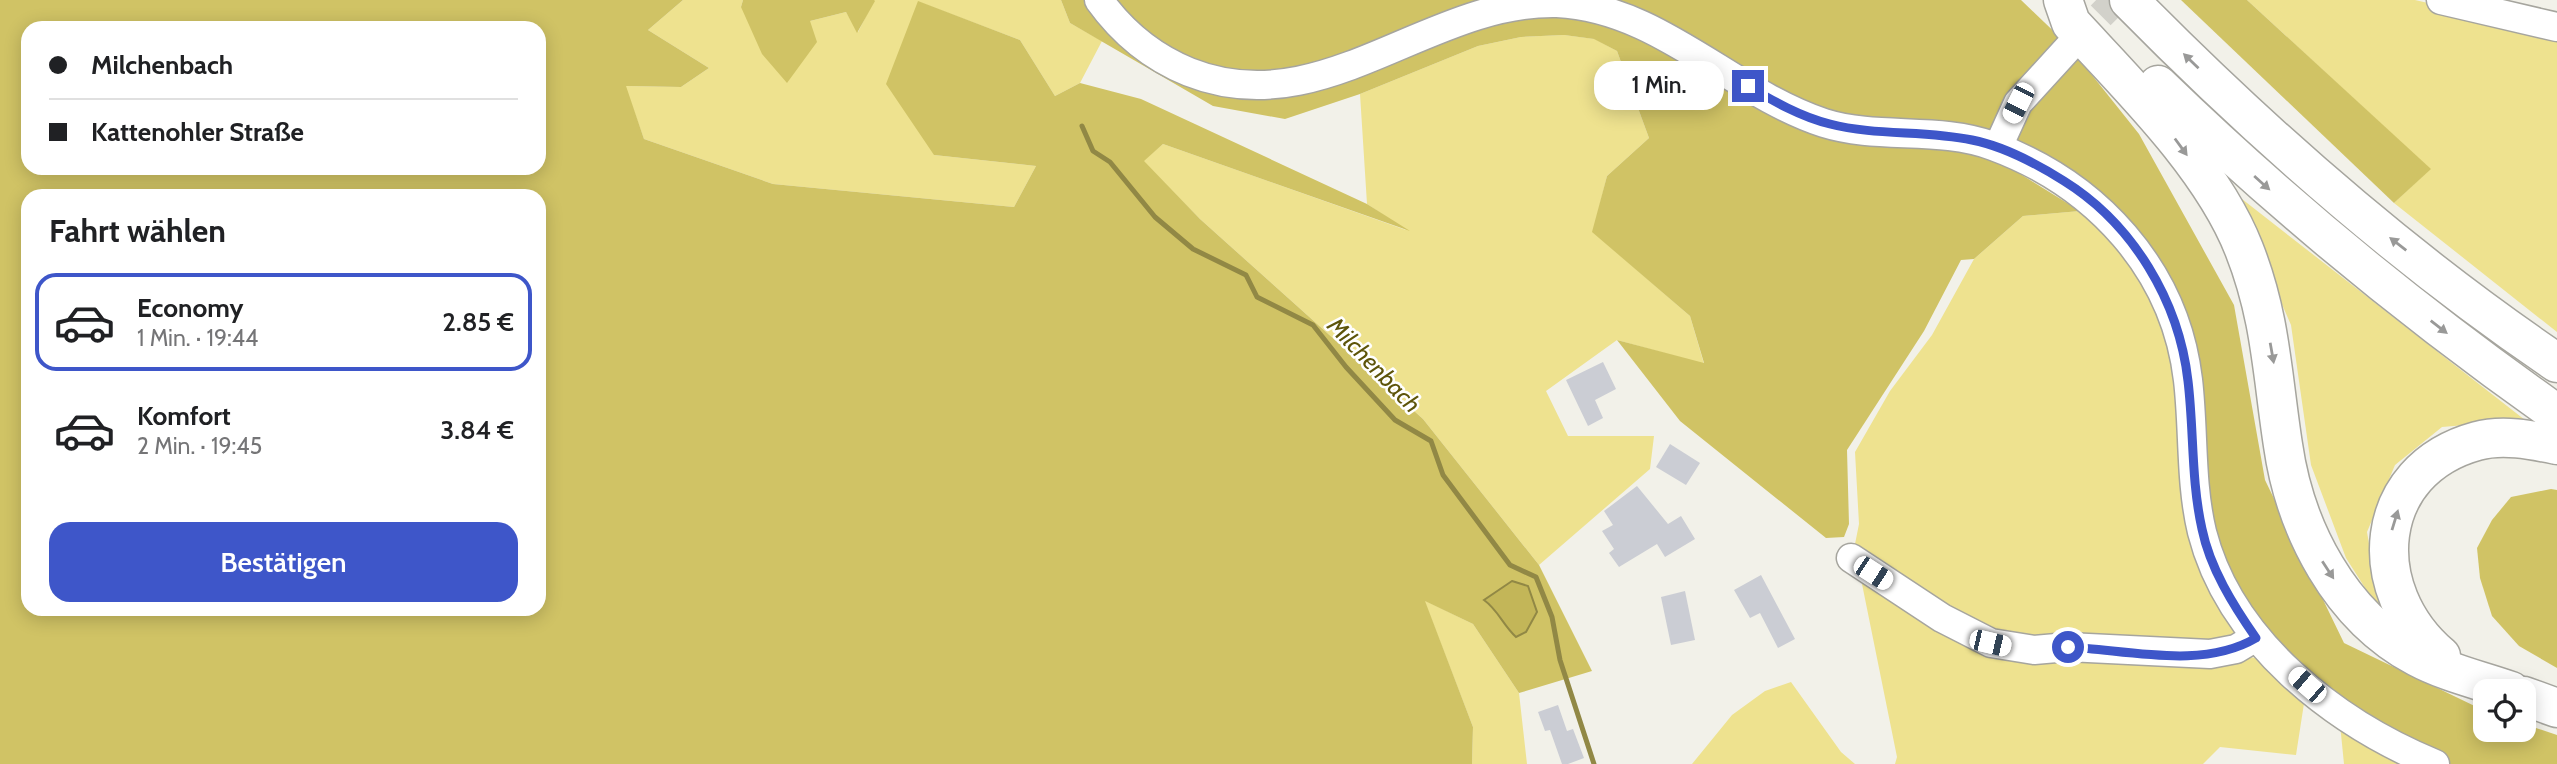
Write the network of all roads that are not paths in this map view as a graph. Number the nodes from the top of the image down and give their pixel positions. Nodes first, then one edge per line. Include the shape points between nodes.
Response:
1 (1099, 0) edge
2 (2063, 0) edge
3 (2072, 0) edge
4 (2129, 0) edge
5 (2441, 0) edge
6 (2557, 27) edge
7 (2071, 45) tunnel mouth
8 (1998, 147) junction
9 (2557, 363) edge
10 (2557, 414) edge
11 (2557, 445) edge
12 (1851, 558) dead end
13 (2256, 638) junction
14 (2472, 677) junction
15 (2478, 679) edge
16 (2536, 700) edge
17 (2557, 708) edge
18 (2435, 764) edge

1 - 8 street via 1124,30 1164,60 1217,81 1258,85 1332,73 1493,8 1534,2 1582,5 1636,21 1768,98 1828,124 1969,139
2 -> 14 highway via 2071,23 2174,138 2242,244 2257,283 2273,354 2292,488 2316,552 2360,612 2385,635 2441,669
3 -> 10 highway via 2281,200 2452,338
9 -> 4 highway via 2347,203
5 - 6 street
7 - 8 street via 2018,103
8 - 13 street via 2063,180 2094,203 2133,244 2164,295 2176,325 2188,382 2202,532 2220,578
14 -> 11 highway via 2424,641 2395,596 2389,570 2394,518 2405,492 2423,470 2447,452 2479,440 2508,438
12 - 13 street via 1970,635 2010,648 2210,654 2236,649
13 - 18 street via 2346,715 2387,742
14 - 15 highway
16 - 17 highway

